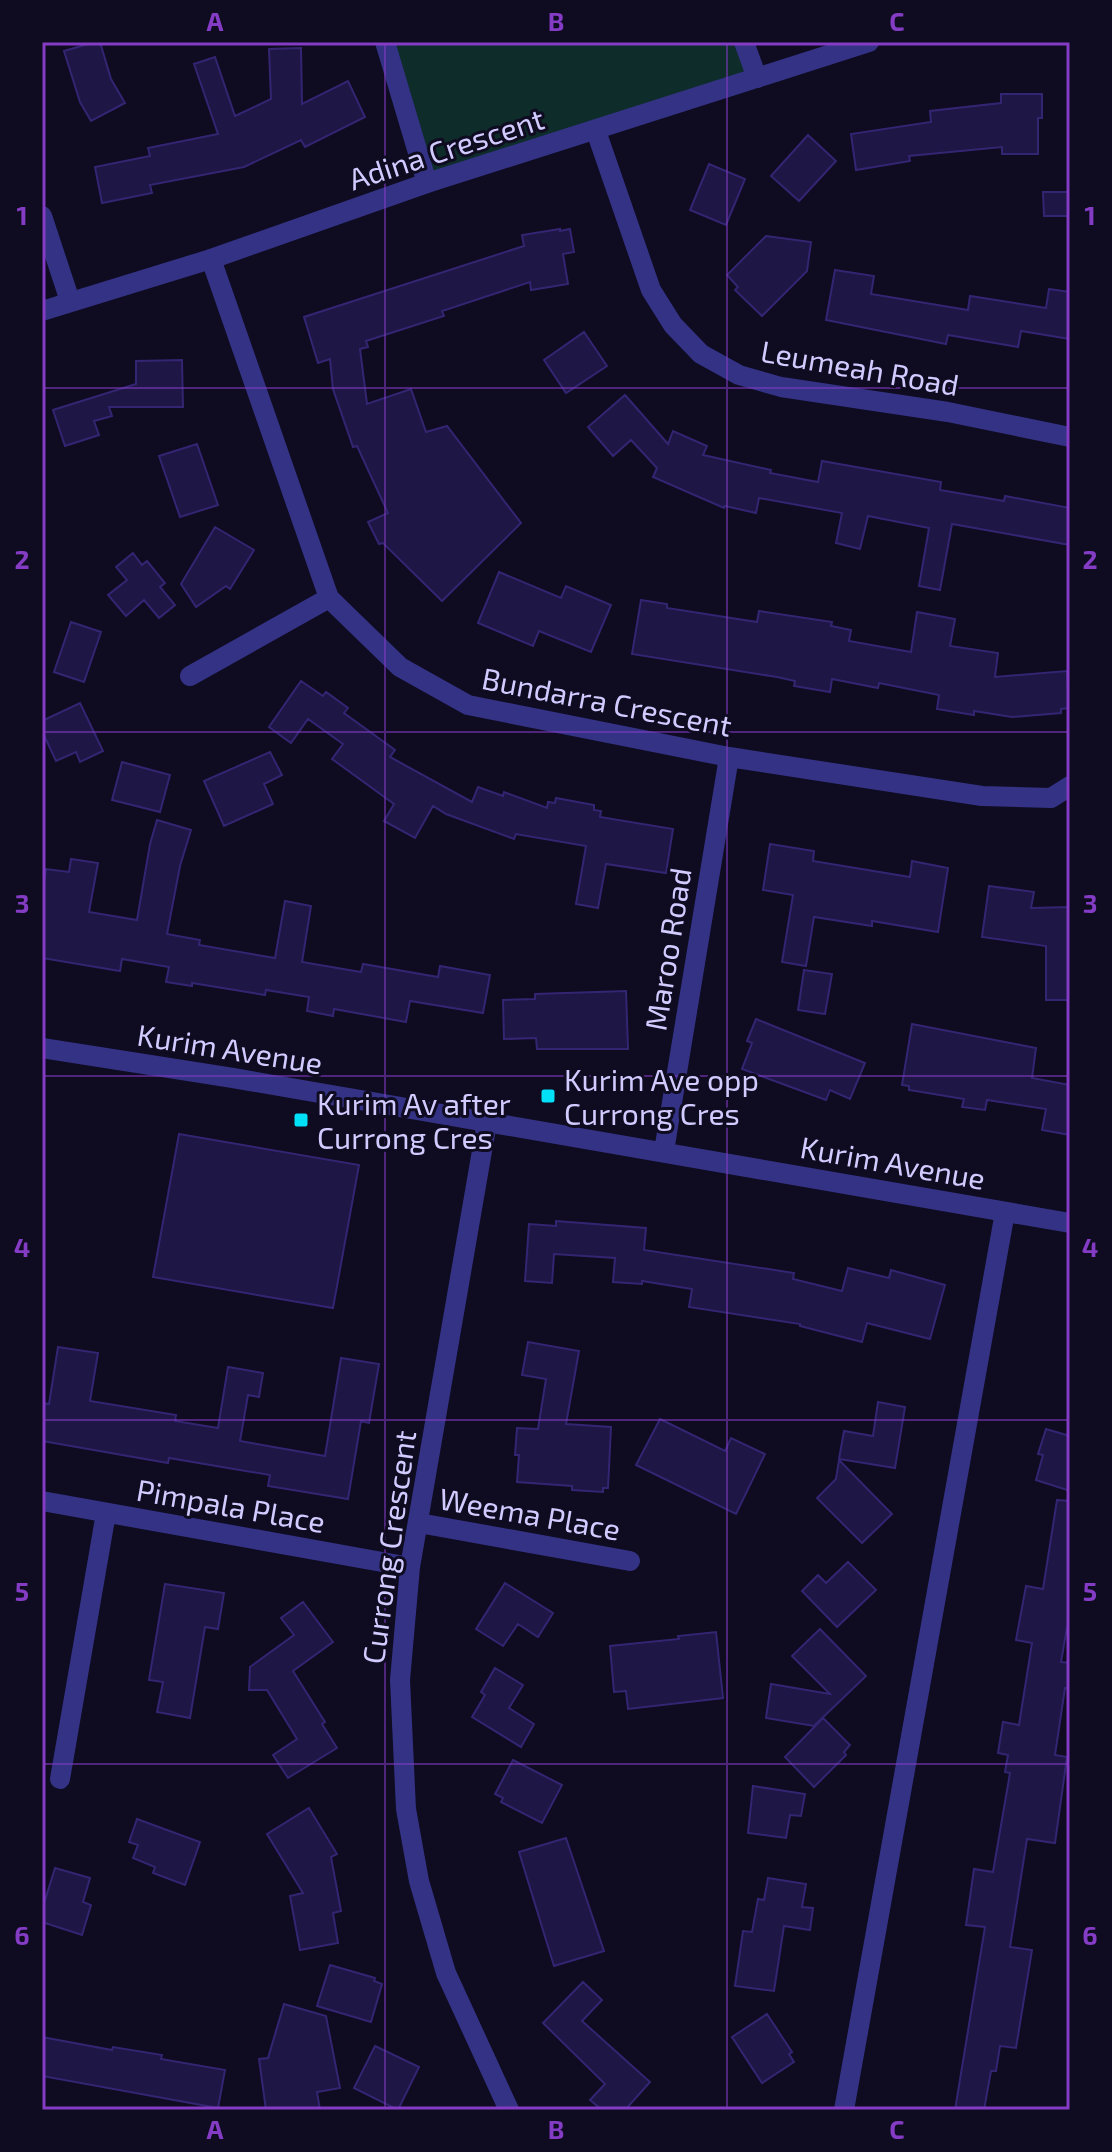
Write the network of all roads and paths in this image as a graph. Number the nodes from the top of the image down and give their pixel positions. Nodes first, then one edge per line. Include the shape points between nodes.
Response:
1 (385, 42) edge
2 (744, 42) edge
3 (869, 42) edge
4 (757, 78) junction
5 (596, 131) junction
6 (427, 183) junction
7 (42, 216) edge
8 (211, 259) junction
9 (70, 301) junction
10 (42, 311) edge
11 (1070, 437) edge
12 (329, 598) junction
13 (190, 676) dead end
14 (729, 757) junction
15 (1070, 786) edge
16 (42, 1048) edge
17 (487, 1122) junction
18 (664, 1151) junction
19 (1005, 1212) junction
20 (1070, 1223) edge
21 (42, 1501) edge
22 (106, 1513) junction
23 (419, 1523) junction
24 (630, 1561) dead end
25 (410, 1567) junction
26 (60, 1779) dead end
27 (502, 2108) edge
28 (844, 2110) edge

1 - 6 street
2 - 4 street
3 - 4 street, Adina Crescent
4 - 5 street, Adina Crescent
5 - 6 street, Adina Crescent
5 - 11 street, Leumeah Road via 651,290 673,325 701,354 739,375 781,387
6 - 8 street, Adina Crescent
7 - 9 street
8 - 9 street, Adina Crescent
8 - 12 street, Bundarra Crescent
9 - 10 street, Adina Crescent
12 - 13 street
12 - 14 street, Bundarra Crescent via 400,667 468,705
14 - 15 street, Bundarra Crescent via 982,796 1051,798
14 - 18 street, Maroo Road
16 - 17 street, Kurim Avenue
17 - 18 street, Kurim Avenue
17 - 23 street, Currong Crescent
18 - 19 street, Kurim Avenue
19 - 20 street, Kurim Avenue
19 - 28 street
21 - 22 street, Pimpala Place
22 - 25 street, Pimpala Place
22 - 26 street
23 - 24 street, Weema Place
23 - 25 street, Currong Crescent
25 - 27 street, Currong Crescent via 400,1680 406,1809 446,1973

